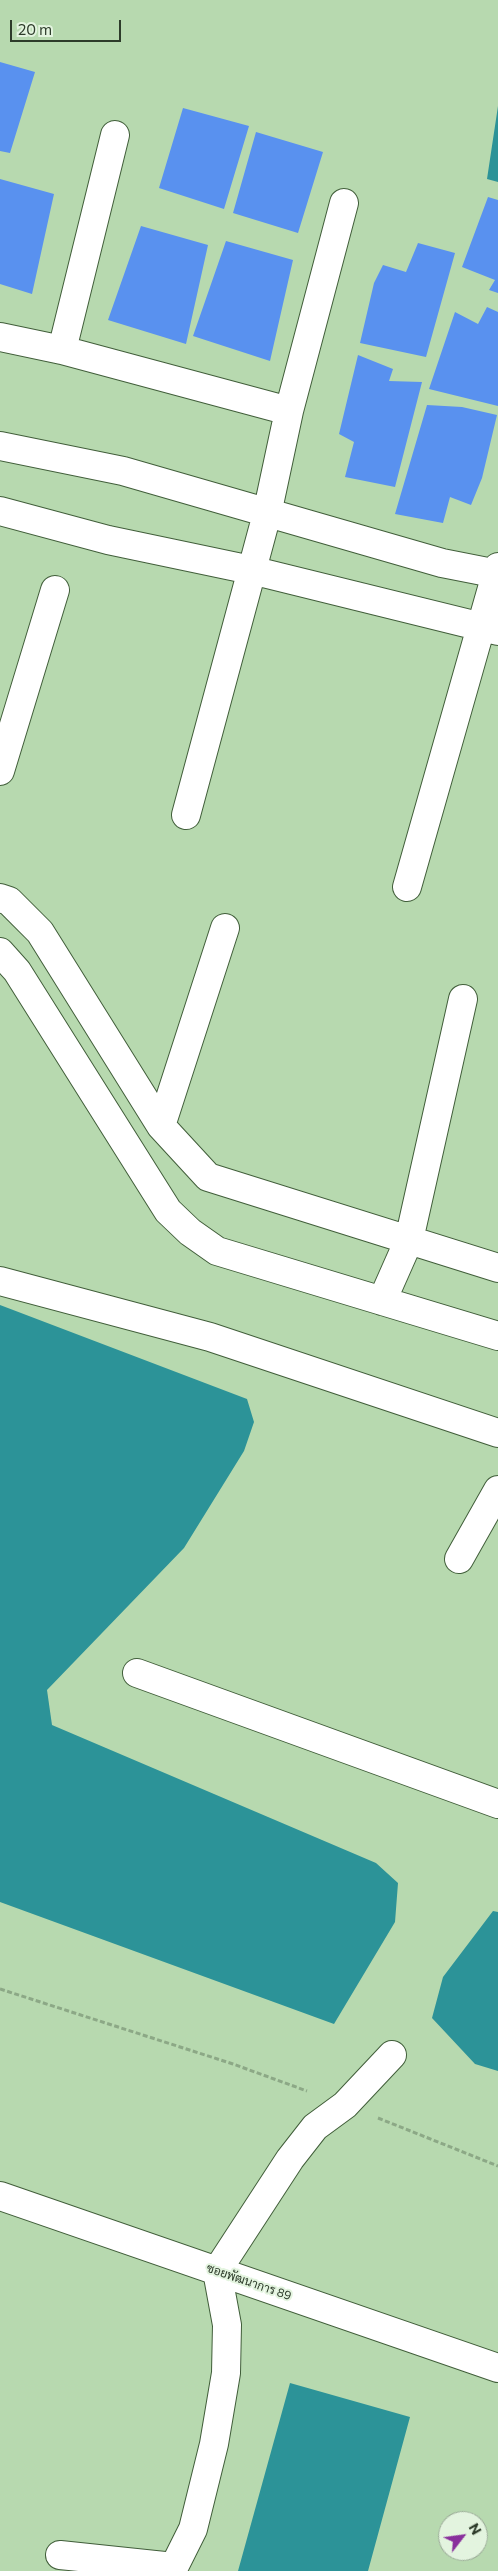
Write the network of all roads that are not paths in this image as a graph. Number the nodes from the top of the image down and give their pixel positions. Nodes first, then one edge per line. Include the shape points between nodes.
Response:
1 (115, 135) dead end
2 (344, 203) dead end
3 (0, 337) edge
4 (62, 350) junction
5 (289, 411) junction
6 (0, 446) edge
7 (0, 511) edge
8 (267, 514) junction
9 (251, 570) junction
10 (497, 571) edge
11 (55, 590) dead end
12 (490, 629) edge
13 (0, 771) edge
14 (186, 815) dead end
15 (407, 887) dead end
16 (0, 898) edge
17 (225, 928) dead end
18 (0, 952) edge
19 (463, 999) dead end
20 (161, 1126) junction
21 (409, 1240) junction
22 (498, 1268) edge
23 (0, 1281) edge
24 (382, 1301) junction
25 (498, 1336) edge
26 (498, 1433) edge
27 (498, 1490) edge
28 (459, 1558) dead end
29 (136, 1673) dead end
30 (498, 1804) edge
31 (392, 2055) dead end
32 (0, 2196) edge
33 (218, 2271) junction
34 (498, 2368) edge
35 (60, 2555) dead end

1 - 4 street
2 - 5 street
3 - 4 street
4 - 5 street
5 - 8 street
6 - 8 street via 123,471
7 - 9 street via 108,540
8 - 9 street
8 - 10 street via 442,563
9 - 12 street
9 - 14 street
10 - 12 street
11 - 13 street
12 - 15 street
16 - 20 street via 9,902 40,932
17 - 20 street
18 - 24 street via 17,971 168,1211 179,1222 216,1251
19 - 21 street
20 - 21 street via 208,1177
21 - 22 street
21 - 24 street
23 - 26 street via 210,1337
24 - 25 street
27 - 28 street
29 - 30 street
31 - 33 street via 345,2105 315,2127
32 - 33 street, ซอยพัฒนาการ 89
33 - 34 street, ซอยพัฒนาการ 89
33 - 35 street via 227,2325 226,2373 214,2444 193,2529 174,2567

